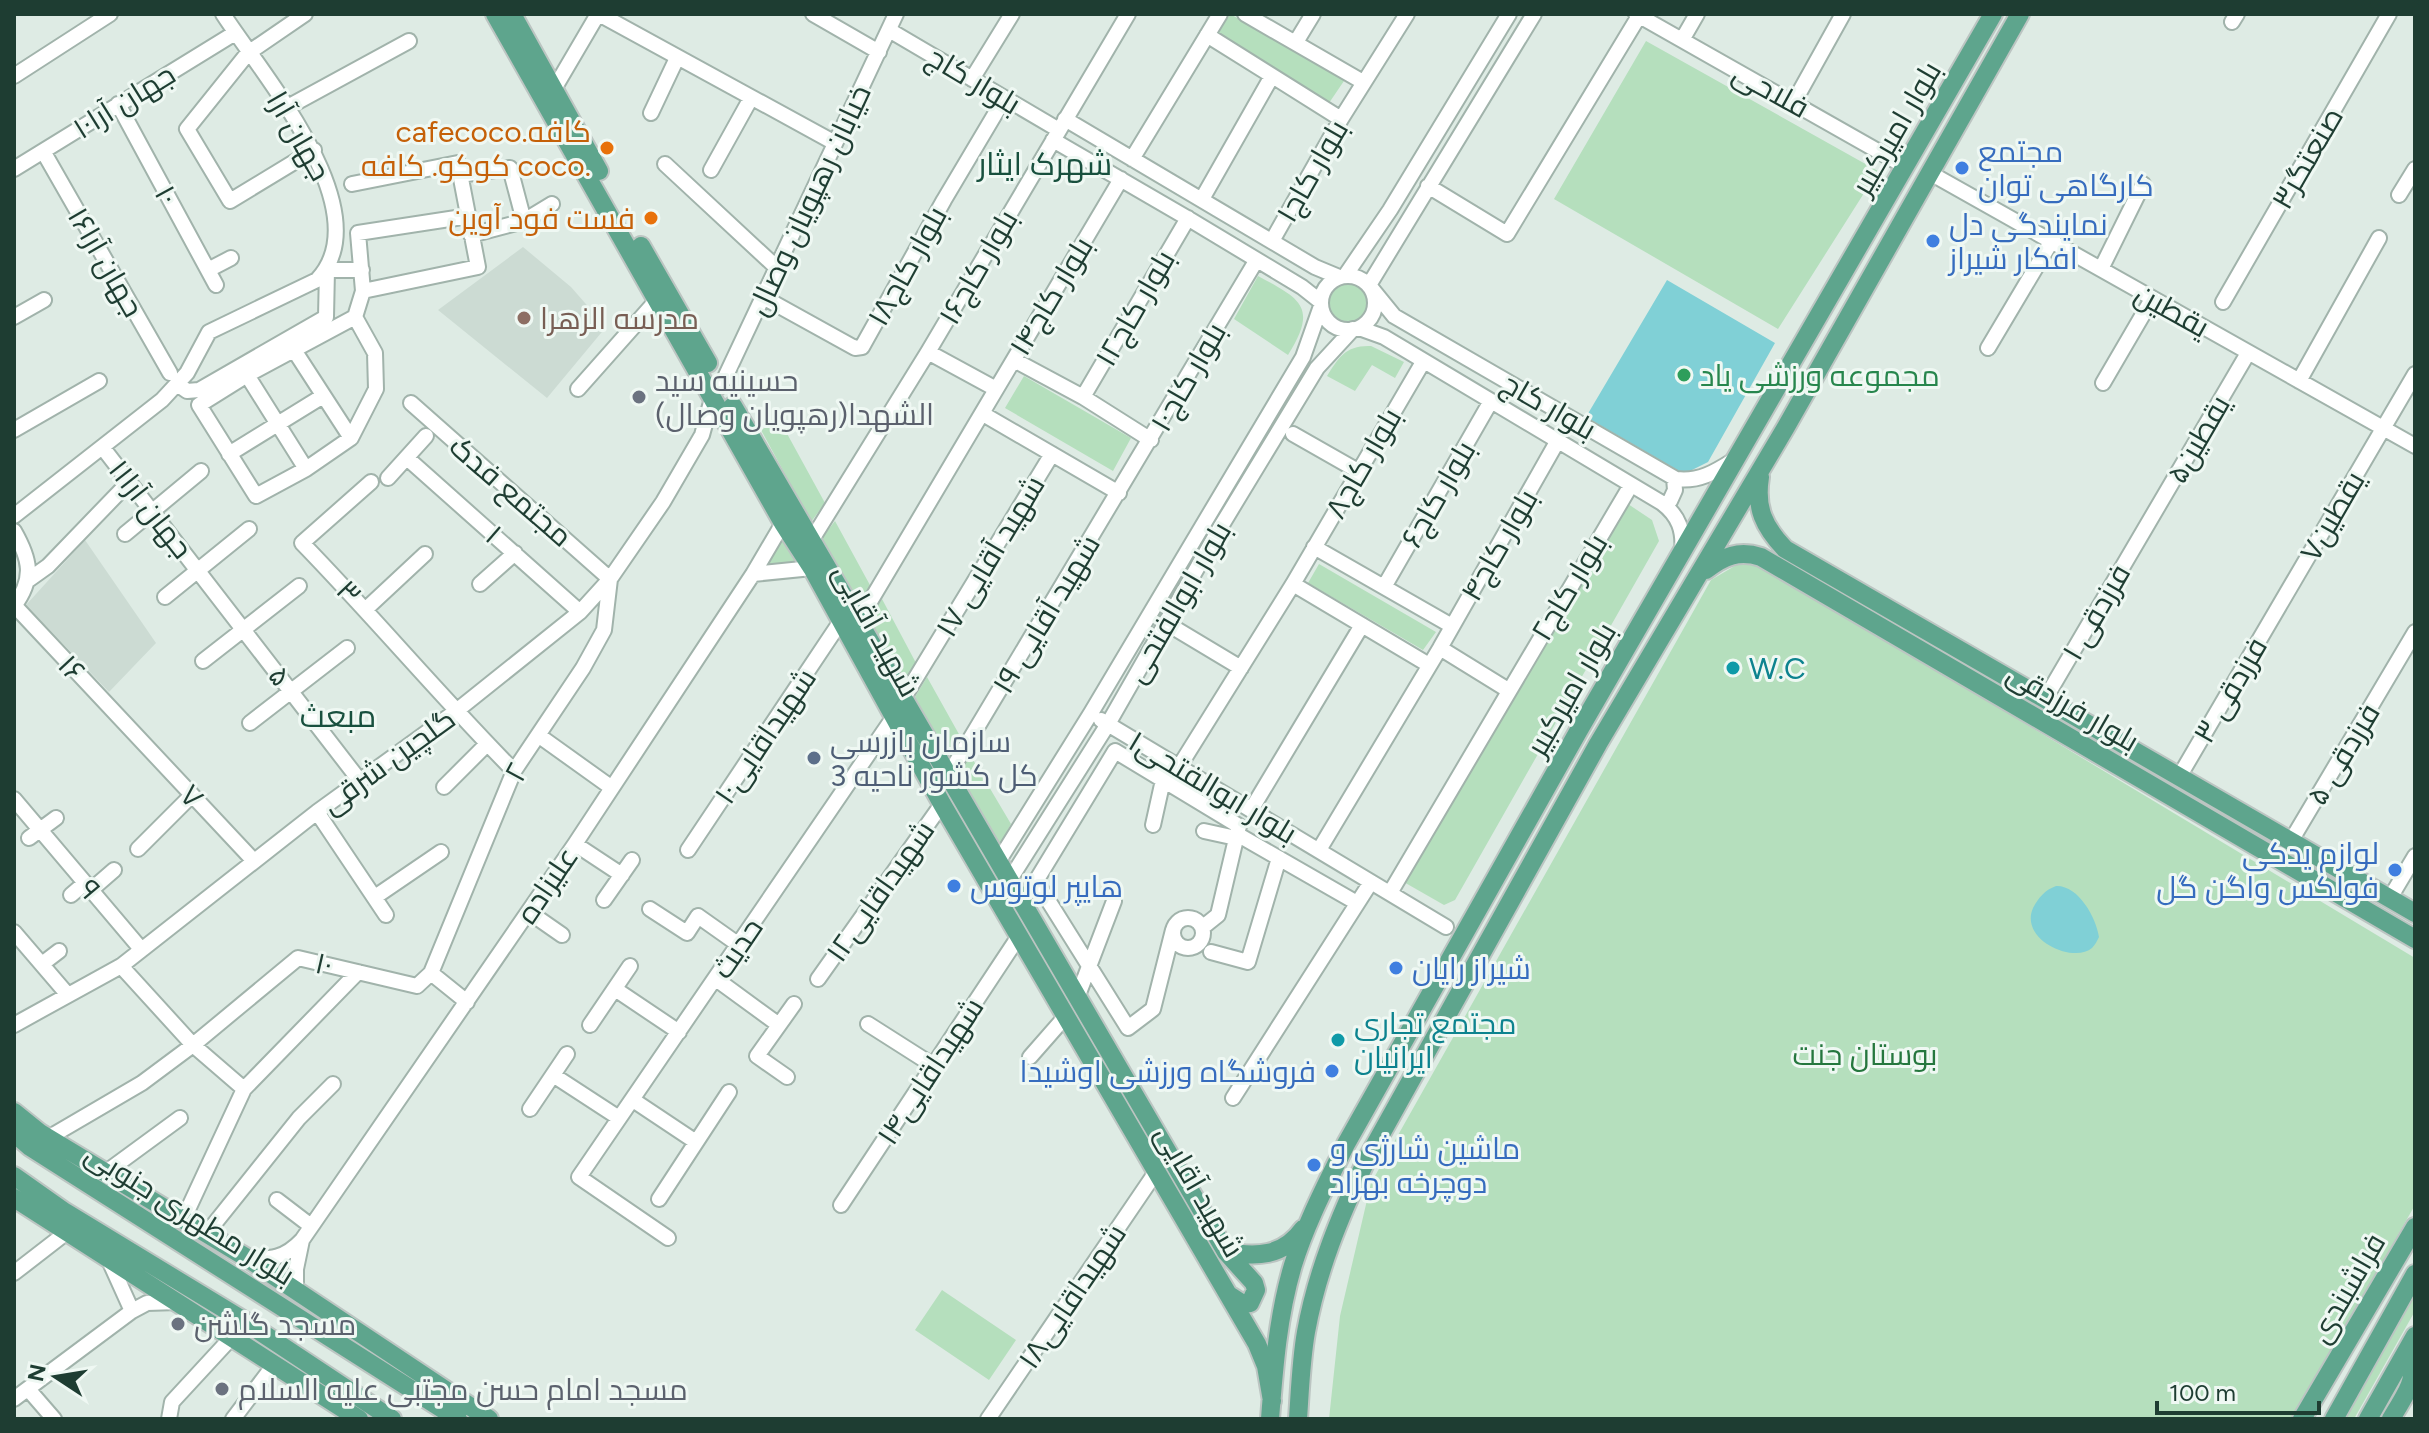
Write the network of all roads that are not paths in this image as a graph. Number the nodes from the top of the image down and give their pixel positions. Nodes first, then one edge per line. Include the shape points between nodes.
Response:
1 (110, 14) edge
2 (223, 14) edge
3 (305, 14) edge
4 (495, 14) edge
5 (512, 14) edge
6 (599, 14) edge
7 (813, 14) edge
8 (896, 14) edge
9 (1012, 14) edge
10 (1128, 14) edge
11 (1245, 14) edge
12 (1313, 14) edge
13 (1407, 14) edge
14 (1509, 14) edge
15 (1534, 14) edge
16 (1697, 14) edge
17 (1843, 14) edge
18 (1993, 14) edge
19 (2020, 14) edge
20 (2389, 14) edge
21 (1219, 15) edge
22 (1637, 15) edge
23 (889, 30) junction
24 (235, 33) junction
25 (1207, 35) junction
26 (1682, 40) junction
27 (409, 41) dead end
28 (1296, 42) junction
29 (879, 52) junction
30 (248, 53) junction
31 (677, 58) junction
32 (14, 76) edge
33 (1272, 76) junction
34 (972, 79) junction
35 (1363, 82) junction
36 (554, 89) junction
37 (751, 98) junction
38 (1004, 99) junction
39 (1794, 102) junction
40 (118, 104) junction
41 (286, 108) junction
42 (651, 113) dead end
43 (1448, 114) junction
44 (1341, 119) junction
45 (1465, 124) junction
46 (1059, 130) junction
47 (835, 143) junction
48 (314, 150) junction
49 (43, 151) junction
50 (1132, 159) junction
51 (665, 164) dead end
52 (1906, 167) junction
53 (14, 169) edge
54 (2415, 169) edge
55 (711, 170) dead end
56 (1930, 173) junction
57 (460, 175) junction
58 (594, 176) junction
59 (1121, 179) junction
60 (1168, 179) junction
61 (352, 184) dead end
62 (2143, 184) dead end
63 (1428, 186) junction
64 (2399, 195) dead end
65 (1202, 199) junction
66 (1155, 200) junction
67 (552, 204) dead end
68 (469, 216) junction
69 (1188, 218) junction
70 (524, 221) junction
71 (471, 235) junction
72 (2379, 238) dead end
73 (1272, 241) junction
74 (2051, 242) junction
75 (1363, 251) junction
76 (231, 258) dead end
77 (1256, 261) junction
78 (1382, 265) junction
79 (1315, 267) junction
80 (777, 268) junction
81 (2101, 269) junction
82 (208, 270) junction
83 (327, 270) junction
84 (362, 270) junction
85 (1342, 276) junction
86 (216, 285) dead end
87 (1302, 287) junction
88 (1370, 287) junction
89 (363, 291) junction
90 (763, 297) junction
91 (2152, 299) junction
92 (44, 300) dead end
93 (657, 300) junction
94 (2223, 302) dead end
95 (1321, 304) junction
96 (1394, 316) junction
97 (14, 317) edge
98 (355, 317) junction
99 (1356, 328) junction
100 (1384, 337) junction
101 (1988, 348) dead end
102 (294, 350) junction
103 (928, 352) junction
104 (2248, 353) junction
105 (1303, 357) junction
106 (1014, 360) junction
107 (1423, 362) junction
108 (1317, 368) junction
109 (2415, 374) edge
110 (247, 375) junction
111 (174, 378) junction
112 (99, 381) dead end
113 (2299, 381) junction
114 (2103, 383) dead end
115 (578, 389) dead end
116 (996, 389) junction
117 (717, 390) junction
118 (323, 396) junction
119 (1083, 397) junction
120 (1491, 401) junction
121 (411, 403) dead end
122 (983, 414) junction
123 (278, 422) junction
124 (731, 427) junction
125 (2383, 429) junction
126 (14, 430) edge
127 (1293, 434) dead end
128 (702, 435) junction
129 (426, 436) dead end
130 (351, 438) junction
131 (1151, 440) junction
132 (1607, 440) junction
133 (1557, 442) junction
134 (2415, 446) edge
135 (103, 448) junction
136 (229, 454) junction
137 (1052, 454) junction
138 (1738, 457) junction
139 (407, 458) junction
140 (1594, 461) junction
141 (1762, 467) junction
142 (306, 469) junction
143 (201, 471) dead end
144 (1358, 471) junction
145 (388, 478) dead end
146 (1674, 478) junction
147 (130, 481) junction
148 (371, 482) dead end
149 (1631, 485) junction
150 (1119, 493) junction
151 (1662, 503) junction
152 (153, 511) junction
153 (14, 516) edge
154 (1205, 517) junction
155 (783, 523) junction
156 (2147, 526) joint
157 (1220, 528) junction
158 (249, 529) dead end
159 (14, 531) edge
160 (125, 534) dead end
161 (811, 541) junction
162 (1314, 547) junction
163 (515, 553) junction
164 (425, 554) dead end
165 (1681, 557) junction
166 (1781, 557) junction
167 (812, 568) junction
168 (198, 570) junction
169 (753, 574) junction
170 (1700, 574) junction
171 (610, 579) junction
172 (27, 581) junction
173 (480, 584) dead end
174 (1293, 584) junction
175 (299, 586) dead end
176 (1384, 587) junction
177 (165, 597) dead end
178 (2281, 603) joint
179 (14, 606) edge
180 (366, 609) junction
181 (580, 612) junction
182 (850, 622) junction
183 (1166, 623) junction
184 (1362, 625) junction
185 (1452, 626) junction
186 (244, 629) junction
187 (2415, 632) edge
188 (347, 648) dead end
189 (1440, 648) junction
190 (203, 661) dead end
191 (1429, 665) junction
192 (1241, 668) junction
193 (1508, 690) junction
194 (291, 691) junction
195 (903, 699) junction
196 (2045, 699) junction
197 (455, 712) junction
198 (1091, 713) junction
199 (893, 718) junction
200 (250, 723) dead end
201 (1108, 724) junction
202 (130, 731) joint
203 (538, 735) junction
204 (487, 744) junction
205 (1179, 767) junction
206 (514, 771) junction
207 (948, 776) junction
208 (2179, 777) junction
209 (1163, 780) junction
210 (360, 781) junction
211 (444, 787) dead end
212 (612, 788) junction
213 (191, 796) junction
214 (14, 799) edge
215 (942, 804) junction
216 (1251, 810) junction
217 (317, 812) junction
218 (56, 818) dead end
219 (1153, 825) dead end
220 (1204, 831) dead end
221 (34, 834) junction
222 (1239, 837) junction
223 (2291, 841) junction
224 (575, 844) junction
225 (138, 849) dead end
226 (688, 850) dead end
227 (1319, 850) junction
228 (441, 852) dead end
229 (2415, 856) edge
230 (1279, 858) junction
231 (632, 860) dead end
232 (254, 861) junction
233 (998, 862) junction
234 (114, 870) dead end
235 (622, 875) junction
236 (1009, 881) junction
237 (1371, 882) junction
238 (88, 887) junction
239 (1390, 893) junction
240 (71, 895) dead end
241 (375, 897) junction
242 (2390, 898) junction
243 (604, 900) dead end
244 (1114, 901) dead end
245 (1357, 903) junction
246 (1478, 907) junction
247 (650, 909) dead end
248 (529, 912) junction
249 (2415, 913) edge
250 (386, 915) dead end
251 (1500, 920) junction
252 (1203, 927) junction
253 (1446, 927) dead end
254 (1173, 930) junction
255 (14, 932) edge
256 (562, 935) dead end
257 (1019, 936) junction
258 (2415, 939) edge
259 (739, 945) junction
260 (141, 949) junction
261 (59, 951) dead end
262 (1211, 952) dead end
263 (42, 964) junction
264 (121, 966) junction
265 (630, 966) dead end
266 (1090, 969) junction
267 (358, 972) junction
268 (431, 973) junction
269 (716, 979) junction
270 (818, 979) dead end
271 (615, 989) junction
272 (68, 995) junction
273 (1077, 998) junction
274 (467, 1002) junction
275 (794, 1004) dead end
276 (1066, 1016) junction
277 (868, 1024) dead end
278 (14, 1025) edge
279 (590, 1025) dead end
280 (779, 1025) junction
281 (679, 1032) junction
282 (193, 1045) junction
283 (567, 1054) dead end
284 (1030, 1057) dead end
285 (934, 1066) junction
286 (553, 1075) junction
287 (787, 1077) dead end
288 (333, 1084) dead end
289 (244, 1089) junction
290 (729, 1092) dead end
291 (1233, 1098) dead end
292 (633, 1100) junction
293 (530, 1109) dead end
294 (14, 1112) edge
295 (180, 1118) dead end
296 (619, 1118) junction
297 (14, 1133) edge
298 (48, 1138) junction
299 (696, 1142) junction
300 (1156, 1172) junction
301 (97, 1175) junction
302 (14, 1179) edge
303 (659, 1199) dead end
304 (277, 1200) dead end
305 (21, 1202) edge
306 (841, 1205) dead end
307 (1313, 1213) junction
308 (184, 1218) junction
309 (311, 1226) junction
310 (2415, 1227) edge
311 (67, 1232) junction
312 (207, 1233) junction
313 (668, 1238) dead end
314 (302, 1240) junction
315 (2415, 1240) edge
316 (1226, 1252) junction
317 (108, 1258) junction
318 (247, 1258) junction
319 (14, 1273) edge
320 (2415, 1274) edge
321 (296, 1290) junction
322 (1229, 1295) junction
323 (179, 1302) junction
324 (2397, 1306) junction
325 (132, 1311) junction
326 (232, 1337) junction
327 (2413, 1345) edge
328 (289, 1351) junction
329 (274, 1365) junction
330 (420, 1374) junction
331 (28, 1389) junction
332 (14, 1399) edge
333 (439, 1406) junction
334 (1271, 1410) edge
335 (1299, 1417) edge
336 (54, 1419) edge
337 (169, 1419) edge
338 (233, 1419) edge
339 (359, 1419) edge
340 (392, 1419) edge
341 (458, 1419) edge
342 (489, 1419) edge
343 (988, 1419) edge
344 (2302, 1419) edge
345 (2334, 1419) edge
346 (2368, 1419) edge
347 (2391, 1419) edge

1 - 32 street
2 - 24 street, جهان آرا
3 - 30 street
4 - 58 main road, شهید آقایی
5 - 36 main road, شهید آقایی
6 - 31 street
6 - 36 street
7 - 29 street
8 - 23 street, خیابان رهپویان وصال
9 - 34 street
10 - 46 street, بلوار کاج۱۶
11 - 28 street
12 - 28 street
13 - 35 street, بلوار کاج۱
14 - 43 street
15 - 45 street
16 - 26 street
17 - 39 street
18 - 52 main road, بلوار امیرکبیر
19 - 56 main road, بلوار امیرکبیر
20 - 94 street, صنعتگر۳
21 - 25 street
22 - 26 street, فلاحی
22 - 63 street via 1507,234
23 - 29 street, خیابان رهپویان وصال
23 - 34 street, بلوار کاج
24 - 30 street, جهان آرا
24 - 40 street, جهان آرا۱۰
25 - 33 street
25 - 50 street
26 - 39 street, فلاحی
27 - 41 street
28 - 35 street
29 - 47 street, خیابان رهپویان وصال
30 - 41 street, جهان آرا
30 - 48 street via 187,129 230,201
31 - 37 street
31 - 42 street
33 - 44 street
33 - 65 street
34 - 38 street, بلوار کاج
35 - 44 street, بلوار کاج۱
36 - 58 main road, شهید آقایی
37 - 47 street
37 - 55 street
38 - 46 street, بلوار کاج
38 - 90 street, بلوار کاج۱۸ via 859,349
39 - 52 street, فلاحی
40 - 49 street, جهان آرا۱۰
40 - 82 street, ۱۰
41 - 48 street, جهان آرا
43 - 45 street
43 - 75 street
44 - 73 street, بلوار کاج۱
45 - 63 street
46 - 50 street, بلوار کاج
46 - 59 street, بلوار کاج
46 - 103 street, بلوار کاج۱۶
47 - 80 street, خیابان رهپویان وصال
48 - 83 street, جهان آرا via 333,206 333,256
49 - 53 street, جهان آرا۱۰
49 - 111 street, جهان آرا۱۶
50 - 60 street, بلوار کاج
51 - 80 street
52 - 138 main road, بلوار امیرکبیر
54 - 64 street
56 - 74 street, یقطین
56 - 141 main road, بلوار امیرکبیر
57 - 61 street via 458,163
57 - 68 street
57 - 70 street via 510,168
58 - 93 main road, شهید آقایی
58 - 117 main road, شهید آقایی
59 - 66 street, بلوار کاج
59 - 106 street, بلوار کاج۱۴
60 - 65 street, بلوار کاج
60 - 66 street
62 - 81 street
63 - 78 street
65 - 73 street, بلوار کاج
66 - 69 street, بلوار کاج
67 - 70 street
68 - 71 street
68 - 84 street via 358,233
69 - 77 street, بلوار کاج
69 - 119 street, بلوار کاج۱۲
70 - 71 street
71 - 89 street via 478,267
72 - 113 street
73 - 79 street, بلوار کاج
74 - 81 street, یقطین
74 - 101 street
75 - 78 street via 1366,267
75 - 85 street
76 - 82 street
77 - 87 street, بلوار کاج
77 - 131 street, بلوار کاج۱۰
78 - 88 street
79 - 85 street, بلوار کاج
79 - 87 street via 1313,284
80 - 90 street, خیابان رهپویان وصال
81 - 91 street, یقطین
82 - 86 street, ۱۰
83 - 84 street
83 - 111 street via 317,280 209,332 187,373
83 - 111 street, جهان آرا via 326,317 199,390 187,391
84 - 89 street
85 - 88 street via 1354,276
85 - 95 street via 1328,284
87 - 95 street, بلوار کاج
88 - 96 street, بلوار کاج
88 - 99 street via 1374,311
89 - 98 street
90 - 117 street, خیابان رهپویان وصال
91 - 104 street, یقطین
91 - 114 street
92 - 97 street
93 - 115 street
93 - 117 main road, شهید آقایی
95 - 99 street via 1336,327
95 - 105 street, بلوار ابوالفتحی
96 - 100 street via 1378,322
96 - 132 street, بلوار کاج
98 - 102 street
98 - 130 street via 375,353 376,389
99 - 100 street, بلوار کاج
99 - 108 street, بلوار ابوالفتحی
100 - 107 street, بلوار کاج
102 - 110 street
102 - 118 street
103 - 116 street
103 - 161 street, بلوار کاج۱۶
104 - 113 street, یقطین
104 - 156 street, یقطین۵
105 - 108 street via 1319,351
105 - 154 street, بلوار ابوالفتحی
106 - 116 street, بلوار کاج۱۴
106 - 119 street
107 - 120 street, بلوار کاج
107 - 144 street, بلوار کاج۸
108 - 157 street, بلوار ابوالفتحی
109 - 125 street, یقطین۷
110 - 123 street
110 - 136 street via 199,405
111 - 135 street via 162,400
112 - 126 street
113 - 125 street, یقطین
116 - 122 street, بلوار کاج۱۴
117 - 124 main road, شهید آقایی
117 - 128 street, خیابان رهپویان وصال
117 - 161 main road, شهید آقایی
118 - 123 street
118 - 130 street
119 - 131 street
120 - 133 street, بلوار کاج
120 - 176 street, بلوار کاج۶
121 - 171 street, مجتمع فدک
122 - 137 street
122 - 182 street, بلوار کاج۱۴
123 - 136 street
123 - 142 street
124 - 128 street via 719,424
124 - 155 main road, شهید آقایی
125 - 134 street, یقطین
125 - 178 street, یقطین۷
127 - 144 street
128 - 171 street, گلچین شرقی
129 - 139 street
130 - 142 street
131 - 150 street, بلوار کاج۱۰
132 - 140 street
132 - 146 street, بلوار کاج
133 - 140 street, بلوار کاج
133 - 185 street, بلوار کاج۴
135 - 147 street, جهان آرا۱۱
135 - 153 street
136 - 142 street via 256,496
137 - 150 street
137 - 195 street, شهید آقایی ۱۷
138 - 146 street via 1690,481
138 - 165 main road, بلوار امیرکبیر
139 - 145 street
139 - 163 street, ۱
140 - 149 street, بلوار کاج
141 - 166 main road, بلوار فرزدقی via 1761,515
141 - 170 main road, بلوار امیرکبیر
143 - 152 street
144 - 162 street, بلوار کاج۸
146 - 151 street via 1674,495
147 - 152 street, جهان آرا۱۱
147 - 172 street
148 - 180 street, ۳ via 302,543
149 - 151 street, بلوار کاج
149 - 193 street, بلوار کاج۲
150 - 207 street, شهید آقایی ۱۹
151 - 165 street, بلوار کاج via 1679,522
152 - 160 street
152 - 168 street, جهان آرا۱۱
154 - 157 street
154 - 198 street, بلوار ابوالفتحی
155 - 167 main road, شهید آقایی
155 - 169 street, علیزاده
156 - 196 street, فرزدقی ۱
157 - 183 street, بلوار ابوالفتحی
158 - 168 street
159 - 172 street via 26,551
161 - 182 main road, شهید آقایی
162 - 174 street, بلوار کاج۸
162 - 176 street
163 - 173 street
163 - 181 street, ۱
164 - 180 street
165 - 246 main road, بلوار امیرکبیر
166 - 170 main road, بلوار فرزدقی via 1738,553
166 - 196 main road, بلوار فرزدقی
166 - 258 main road, بلوار فرزدقی
167 - 169 street
167 - 182 main road, شهید آقایی
168 - 177 street
168 - 186 street, ۵
169 - 212 street, علیزاده
170 - 251 main road, بلوار امیرکبیر
171 - 181 street, گلچین شرقی
171 - 203 street, ۲ via 604,630
172 - 179 street
174 - 184 street
174 - 192 street, بلوار کاج۸
175 - 186 street
176 - 185 street
178 - 208 street, فرزدقی ۳
179 - 202 street, ۱۶
180 - 197 street, ۳
181 - 197 street, گلچین شرقی
182 - 195 main road, شهید آقایی
182 - 199 main road, شهید آقایی
182 - 226 street, شهیداقایی۱۰
183 - 192 street
183 - 201 street, بلوار ابوالفتحی
184 - 191 street
184 - 216 street
185 - 189 street, بلوار کاج۴
186 - 190 street
186 - 194 street, ۵
187 - 223 street, فرزدقی ۵
188 - 194 street
189 - 191 street, بلوار کاج۴
189 - 193 street
191 - 227 street, بلوار کاج۴
192 - 205 street, بلوار کاج۸
193 - 239 street, بلوار کاج۲
194 - 200 street
194 - 210 street, ۵
195 - 207 main road, شهید آقایی
196 - 208 main road, بلوار فرزدقی
197 - 204 street, ۳
197 - 210 street, گلچین شرقی
198 - 201 street, بلوار ابوالفتحی۱
198 - 233 street, بلوار ابوالفتحی
199 - 215 main road, شهید آقایی
199 - 259 street, حدیث
201 - 205 street, بلوار ابوالفتحی۱
201 - 236 street, بلوار ابوالفتحی
202 - 213 street, ۷
203 - 206 street, ۲
203 - 212 street
204 - 206 street, ۳
204 - 211 street
205 - 216 street, بلوار ابوالفتحی۱
206 - 268 street, ۲
207 - 233 main road, شهید آقایی
208 - 223 main road, بلوار فرزدقی
209 - 219 street
209 - 222 street via 1239,826
209 - 266 street via 1115,751 1036,881
210 - 217 street, گلچین شرقی
212 - 224 street, علیزاده
213 - 225 street
213 - 232 street, ۷
214 - 221 street, ۹
215 - 257 main road, شهید آقایی
215 - 270 street, شهیداقایی۱۲
216 - 227 street, بلوار ابوالفتحی۱
217 - 232 street, گلچین شرقی
217 - 241 street
218 - 221 street
220 - 222 street
221 - 238 street, ۹
222 - 230 street
222 - 252 street via 1218,915
223 - 242 main road, بلوار فرزدقی
224 - 235 street
224 - 248 street, علیزاده
227 - 237 street, بلوار ابوالفتحی۱
228 - 241 street
229 - 242 street
230 - 245 street
230 - 262 street via 1248,962
231 - 235 street
232 - 260 street, گلچین شرقی
233 - 236 main road, شهید آقایی
234 - 238 street
235 - 243 street
236 - 273 main road, شهید آقایی
237 - 239 street, بلوار ابوالفتحی۱
237 - 245 street
238 - 240 street
238 - 260 street, ۹
239 - 253 street, بلوار ابوالفتحی۱
241 - 250 street
242 - 249 main road, بلوار فرزدقی
244 - 266 street
245 - 291 street
246 - 251 main road
246 - 307 main road, بلوار امیرکبیر
247 - 259 street via 687,933 698,916
248 - 256 street
248 - 274 street, علیزاده
251 - 335 main road, بلوار امیرکبیر via 1338,1220 1306,1332
252 - 254 street via 1191,917 1176,922
252 - 254 street via 1204,936 1193,948 1178,945
254 - 266 street via 1153,1009 1128,1028
255 - 263 street
257 - 276 main road, شهید آقایی
257 - 285 street, شهیداقایی۱۴
259 - 269 street, حدیث
260 - 264 street, گلچین شرقی
261 - 263 street
263 - 272 street
264 - 272 street, گلچین شرقی
264 - 282 street
265 - 271 street
266 - 273 street
267 - 268 street, ۱۰ via 417,986
267 - 282 street, ۱۰ via 298,958
267 - 289 street
268 - 274 street
269 - 280 street
269 - 281 street, حدیث
271 - 279 street
271 - 281 street
272 - 278 street, گلچین شرقی
273 - 316 main road, شهید آقایی
274 - 309 street, علیزاده
275 - 280 street
276 - 284 street
276 - 300 main road, شهید آقایی
277 - 285 street
280 - 287 street via 757,1056
281 - 292 street, حدیث
282 - 289 street
282 - 298 street via 142,1083
283 - 286 street
285 - 306 street, شهیداقایی۱۴
286 - 293 street
286 - 296 street
288 - 312 street via 299,1118
289 - 308 street
290 - 299 street
292 - 296 street, حدیث
292 - 299 street
294 - 298 main road
295 - 301 street
296 - 313 street, حدیث via 579,1177
297 - 301 main road, بلوار مطهری جنوبی
298 - 301 main road
299 - 303 street
300 - 322 main road, شهید آقایی
300 - 343 street, شهیداقایی۱۸
301 - 308 main road
301 - 333 main road, بلوار مطهری جنوبی
302 - 305 main road
302 - 328 main road, بلوار مطهری جنوبی
304 - 309 street
305 - 311 main road
307 - 316 main road, شهید آقایی via 1296,1239 1281,1250 1252,1256
307 - 334 main road, بلوار امیرکبیر via 1293,1264 1279,1326
308 - 312 main road
309 - 314 street, علیزاده
310 - 344 main road, فراشبندی
311 - 317 main road
311 - 319 street
312 - 318 main road
314 - 318 street, علیزاده via 278,1258
314 - 321 street, علیزاده
315 - 324 main road
316 - 322 main road via 1256,1290 1250,1303
317 - 323 main road
317 - 325 street
318 - 321 main road
320 - 324 main road, فراشبندی
321 - 330 main road
322 - 334 main road, شهید آقایی via 1266,1366
323 - 325 street via 147,1303
323 - 326 main road
324 - 345 main road, فراشبندی
325 - 331 street
326 - 328 main road
326 - 329 main road
326 - 337 street via 172,1402
327 - 346 main road
327 - 347 main road via 2412,1381
328 - 340 main road, بلوار مطهری جنوبی
329 - 338 street
329 - 339 main road
330 - 333 main road
330 - 342 main road
331 - 332 street
331 - 336 street
333 - 341 main road, بلوار مطهری جنوبی

